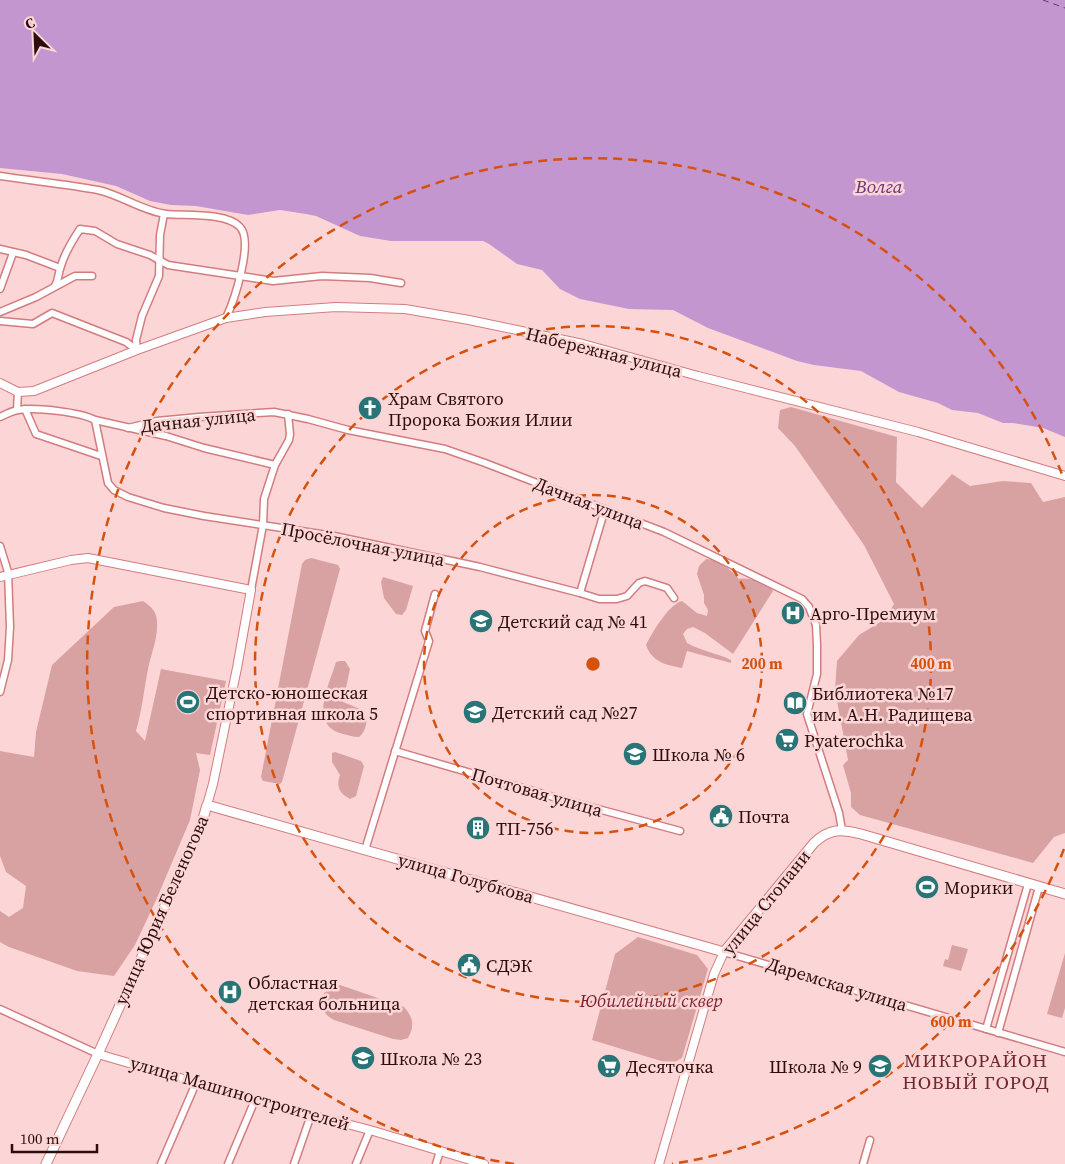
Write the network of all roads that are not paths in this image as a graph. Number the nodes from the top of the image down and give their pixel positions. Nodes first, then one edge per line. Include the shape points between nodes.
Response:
1 (0, 176) edge
2 (164, 214) junction
3 (0, 249) edge
4 (13, 252) junction
5 (159, 261) junction
6 (60, 268) junction
7 (240, 275) junction
8 (92, 276) dead end
9 (401, 283) dead end
10 (55, 286) junction
11 (0, 289) edge
12 (0, 312) edge
13 (226, 318) junction
14 (0, 321) edge
15 (137, 350) junction
16 (0, 383) edge
17 (18, 392) junction
18 (25, 409) junction
19 (17, 410) junction
20 (288, 414) junction
21 (0, 417) edge
22 (95, 420) junction
23 (128, 428) junction
24 (101, 456) junction
25 (275, 465) junction
26 (1065, 476) edge
27 (605, 509) junction
28 (264, 526) junction
29 (0, 546) edge
30 (4, 576) edge
31 (251, 590) junction
32 (580, 593) junction
33 (434, 594) dead end
34 (674, 598) dead end
35 (0, 692) edge
36 (395, 751) junction
37 (207, 805) junction
38 (842, 830) junction
39 (680, 831) dead end
40 (365, 850) junction
41 (1028, 884) junction
42 (1039, 887) junction
43 (1065, 894) edge
44 (724, 952) junction
45 (0, 1010) edge
46 (986, 1029) junction
47 (998, 1032) junction
48 (1065, 1052) edge
49 (98, 1054) junction
50 (196, 1083) junction
51 (255, 1100) junction
52 (311, 1115) junction
53 (370, 1130) junction
54 (870, 1140) dead end
55 (440, 1151) junction
56 (46, 1164) edge
57 (161, 1164) edge
58 (228, 1164) edge
59 (294, 1164) edge
60 (356, 1164) edge
61 (436, 1164) edge
62 (484, 1164) edge
63 (659, 1164) edge
64 (863, 1164) edge

1 - 2 street via 98,190
2 - 5 street
2 - 7 street via 198,215 239,226 244,242
3 - 4 street
4 - 6 street
4 - 11 street
5 - 6 street via 94,231 80,229
5 - 7 street
5 - 15 street via 160,276 142,316
6 - 10 street
7 - 9 street via 272,280 322,276 370,278
7 - 13 street
8 - 10 street via 75,276
10 - 12 street
13 - 15 street, Набережная улица
13 - 26 street, Набережная улица via 336,307 405,309 469,320 583,344 918,432
14 - 15 street via 33,324 52,313 126,342
15 - 17 street, Набережная улица via 34,391
16 - 17 street
17 - 19 street
18 - 19 street
18 - 22 street via 86,415
18 - 24 street via 36,434
19 - 21 street
20 - 23 street, Дачная улица via 199,416
20 - 25 street, улица Юрия Беленогова via 289,440
20 - 27 street, Дачная улица via 348,430 445,449
22 - 23 street
22 - 24 street, Просёлочная улица
23 - 25 street
24 - 28 street, Просёлочная улица via 108,483 128,497
25 - 28 street, улица Юрия Беленогова via 264,498
27 - 32 street
27 - 38 street, Дачная улица via 708,552 802,599 809,608 816,625 817,674 807,714
28 - 31 street, улица Юрия Беленогова
28 - 32 street, Просёлочная улица via 334,536 480,567
29 - 30 street
30 - 31 street via 88,558
30 - 35 street via 10,627 8,660
31 - 37 street, улица Юрия Беленогова
32 - 34 street, Просёлочная улица via 599,599 616,599 627,596 645,581 667,588
33 - 36 street via 425,631 429,641
36 - 39 street, Почтовая улица
36 - 40 street
37 - 40 main road, улица Голубкова
37 - 49 main road, улица Юрия Беленогова via 201,826
38 - 41 main road
38 - 44 main road, улица Стопани via 827,833 814,843
40 - 44 main road, улица Голубкова
41 - 42 main road
41 - 46 street
42 - 43 main road
42 - 47 street
44 - 46 street, Даремская улица
44 - 63 street, улица Стопани via 714,974
45 - 49 street, улица Машиностроителей
46 - 47 street, Даремская улица
47 - 48 street, Даремская улица
49 - 50 street, улица Машиностроителей
49 - 56 main road, улица Юрия Беленогова
50 - 51 street, улица Машиностроителей
50 - 57 street
51 - 52 street, улица Машиностроителей
51 - 58 street
52 - 53 street, улица Машиностроителей
52 - 59 street
53 - 55 street, улица Машиностроителей
53 - 60 street
54 - 64 street
55 - 61 street
55 - 62 street, улица Машиностроителей

